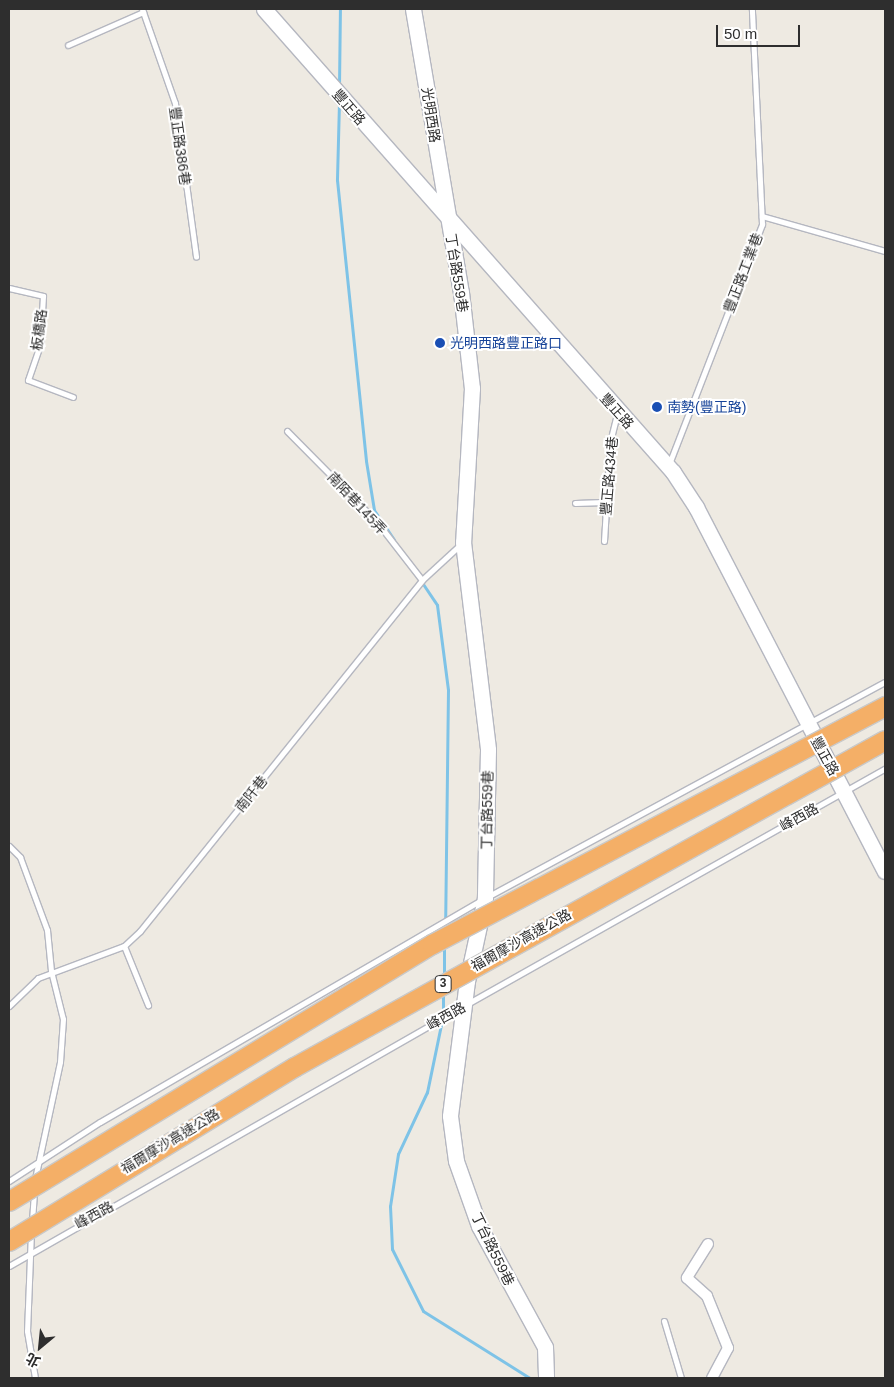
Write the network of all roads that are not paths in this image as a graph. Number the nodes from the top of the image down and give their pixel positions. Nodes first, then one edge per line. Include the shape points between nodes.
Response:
1 (264, 9) edge
2 (413, 9) edge
3 (752, 9) edge
4 (142, 10) edge
5 (68, 45) dead end
6 (762, 216) junction
7 (448, 222) junction
8 (885, 251) edge
9 (196, 257) dead end
10 (9, 288) edge
11 (73, 397) dead end
12 (618, 411) junction
13 (286, 431) dead end
14 (668, 467) junction
15 (605, 502) junction
16 (575, 503) dead end
17 (604, 541) dead end
18 (463, 542) junction
19 (422, 580) junction
20 (885, 682) edge
21 (885, 706) edge
22 (807, 724) junction
23 (885, 740) edge
24 (885, 768) edge
25 (844, 791) junction
26 (9, 846) edge
27 (885, 871) edge
28 (485, 898) junction
29 (124, 946) junction
30 (51, 971) junction
31 (148, 1005) dead end
32 (465, 1005) junction
33 (9, 1006) edge
34 (36, 1162) junction
35 (9, 1181) edge
36 (9, 1201) edge
37 (9, 1241) edge
38 (708, 1244) dead end
39 (30, 1252) junction
40 (9, 1266) edge
41 (664, 1321) dead end
42 (548, 1377) edge
43 (35, 1378) edge
44 (681, 1378) edge
45 (712, 1378) edge

1 - 7 street, 豐正路
2 - 7 street, 光明西路
3 - 6 lane, 豐正路工業巷
4 - 5 lane
4 - 9 lane, 豐正路386巷 via 175,103
6 - 8 lane
6 - 14 lane, 豐正路工業巷
7 - 12 street, 豐正路
7 - 18 street, 丁台路559巷 via 472,388
10 - 11 lane, 板橋路 via 42,296 40,346 28,380
12 - 14 street, 豐正路
12 - 15 lane, 豐正路434巷 via 610,442
13 - 19 lane, 南陌巷145弄 via 377,522
14 - 22 street, 豐正路 via 696,507
15 - 16 lane
15 - 17 lane, 豐正路434巷
18 - 19 lane, 南阡巷
18 - 28 street, 丁台路559巷 via 488,750
19 - 29 lane, 南阡巷 via 153,916
20 - 22 lane
21 - 36 highway, bridge via 432,944
22 - 25 street, 豐正路
22 - 28 lane
23 - 37 highway, 福爾摩沙高速公路 / 3, bridge via 294,1067
24 - 25 lane, 峰西路
25 - 27 street, 豐正路
25 - 32 lane, 峰西路
26 - 30 lane via 20,857 47,930
28 - 32 street, 丁台路559巷
28 - 34 lane
29 - 30 lane, 南阡巷
29 - 31 lane
30 - 33 lane, 南阡巷 via 38,978
30 - 34 lane via 64,1036
32 - 39 lane, 峰西路
32 - 42 street, 丁台路559巷 via 450,1116 456,1161 479,1226 545,1347
34 - 35 lane
34 - 39 lane
38 - 45 street via 687,1278 707,1296 728,1348
39 - 40 lane, 峰西路
39 - 43 lane via 27,1330
41 - 44 lane

